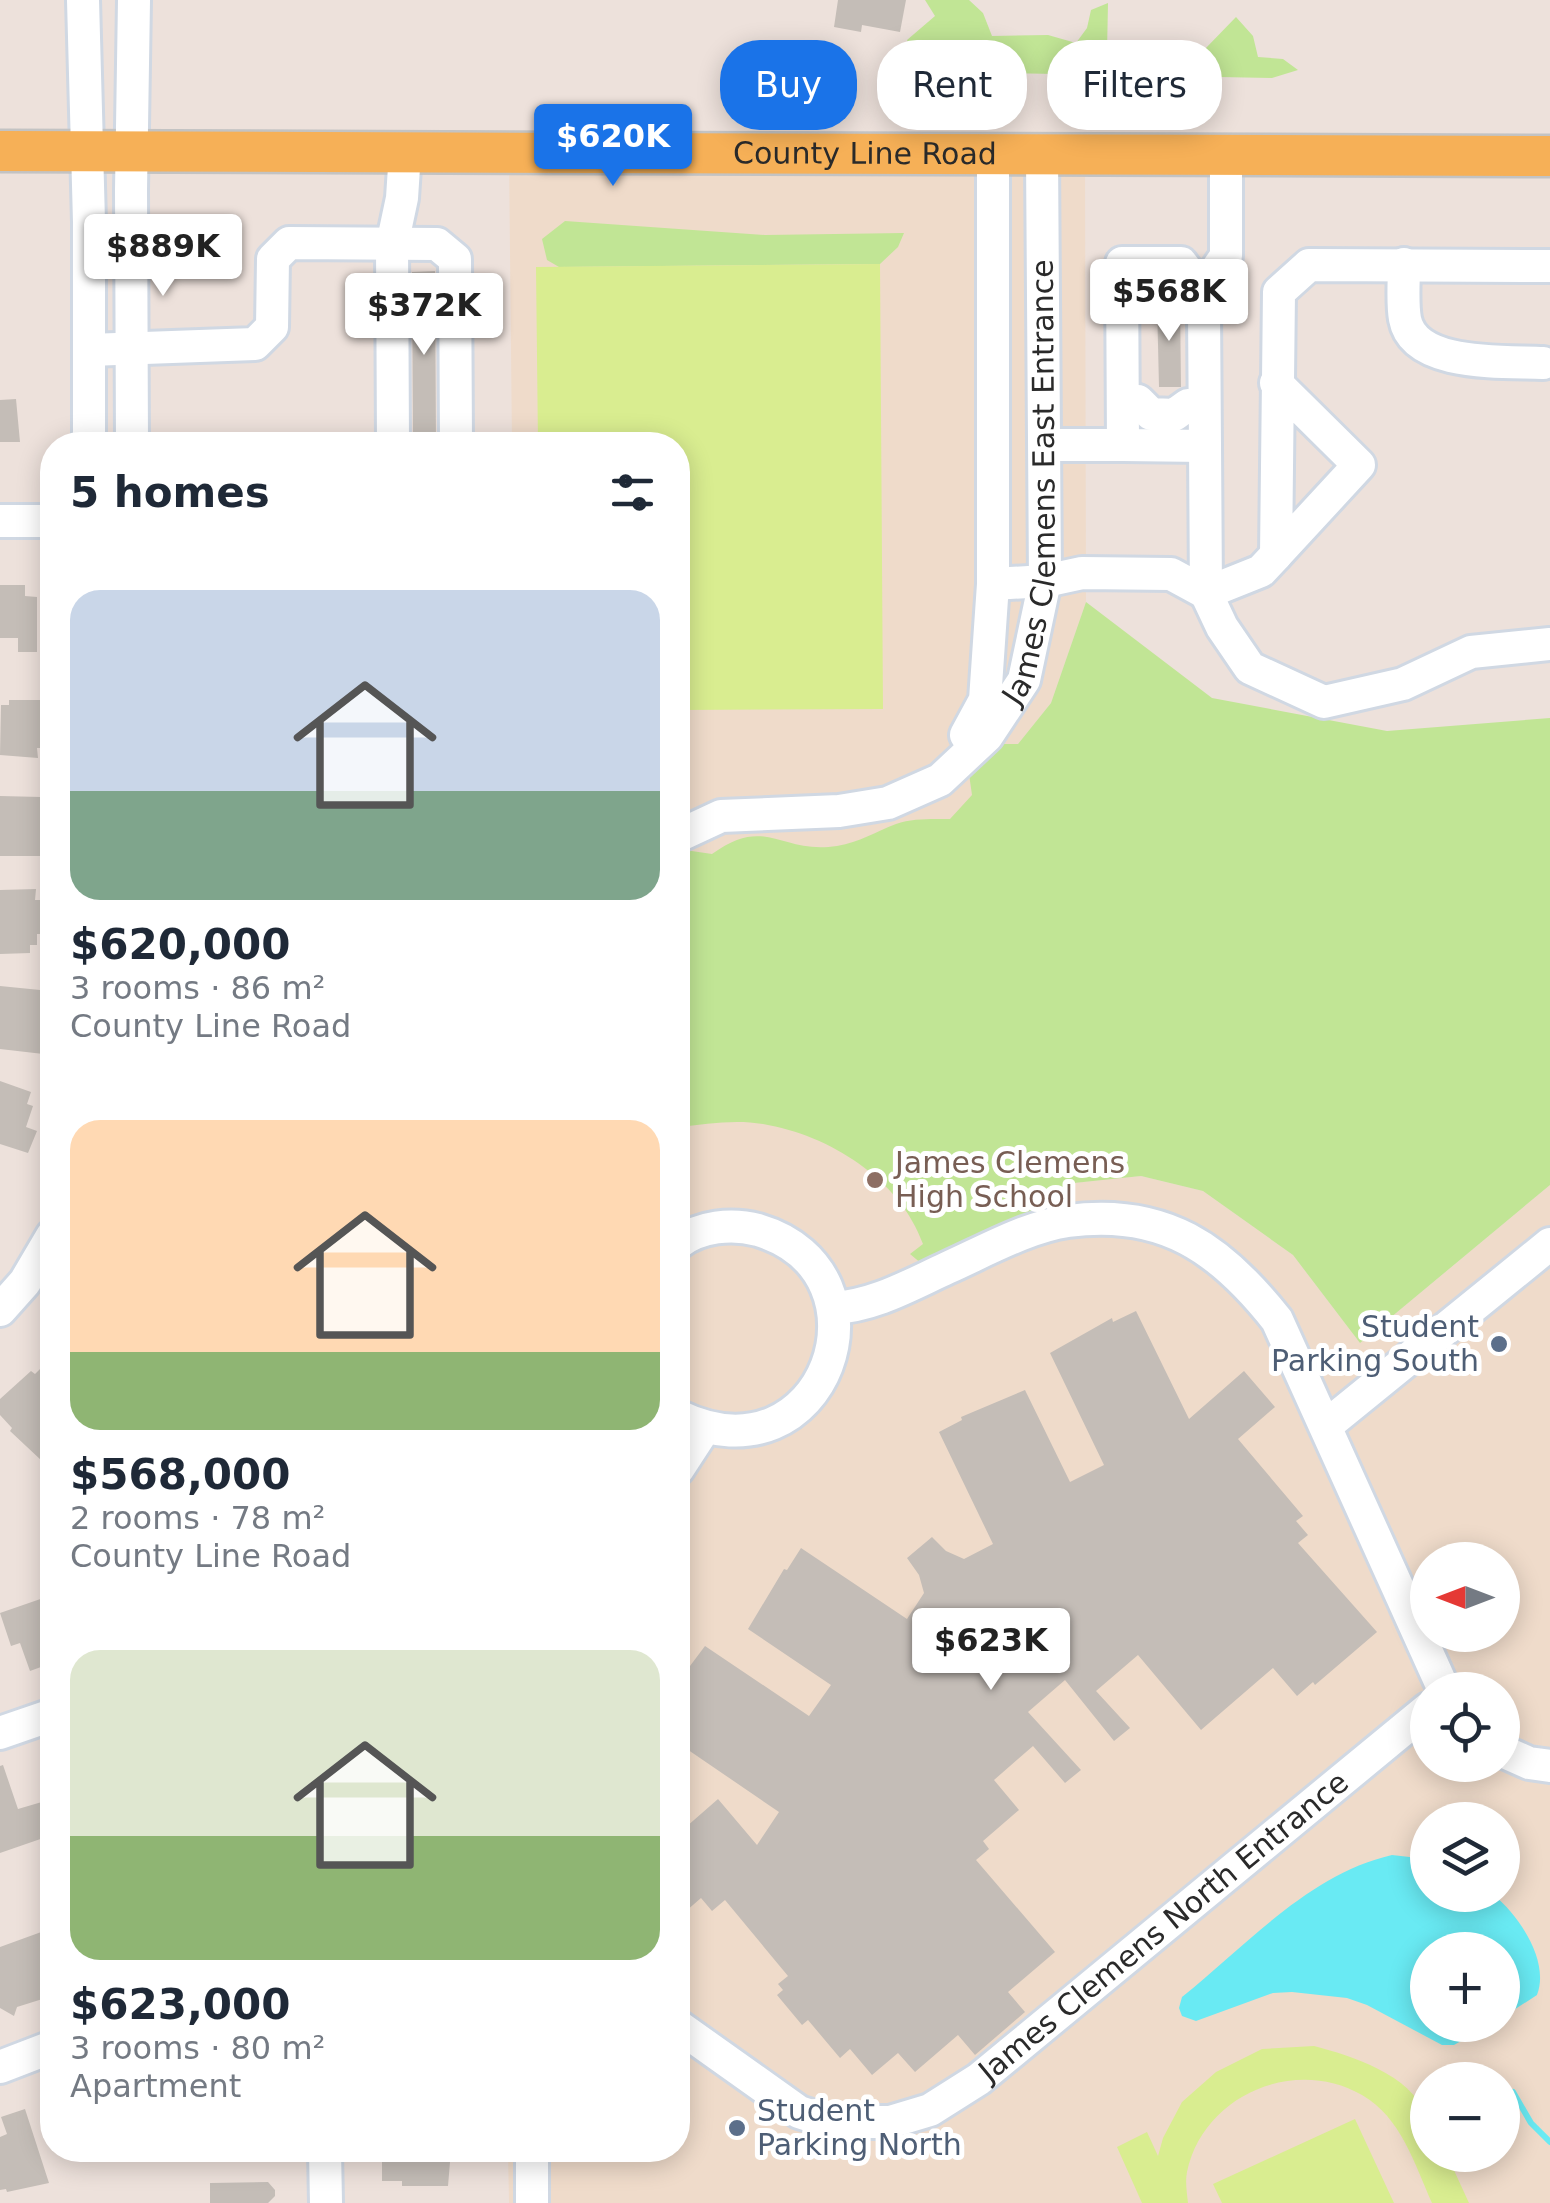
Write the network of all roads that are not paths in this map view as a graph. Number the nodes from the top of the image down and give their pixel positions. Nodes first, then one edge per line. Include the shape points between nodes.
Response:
1 (83, 0) edge
2 (134, 0) edge
3 (0, 151) edge
4 (86, 151) junction
5 (132, 152) junction
6 (405, 152) junction
7 (993, 155) junction
8 (1042, 155) junction
9 (1226, 156) junction
10 (1550, 156) edge
11 (392, 245) junction
12 (1404, 264) junction
13 (1550, 266) edge
14 (1200, 297) junction
15 (1122, 312) junction
16 (132, 348) junction
17 (89, 350) junction
18 (1543, 363) dead end
19 (1276, 382) junction
20 (88, 432) edge
21 (132, 432) edge
22 (393, 432) edge
23 (453, 432) edge
24 (1044, 446) junction
25 (1123, 446) junction
26 (1205, 446) junction
27 (0, 520) edge
28 (40, 521) edge
29 (1276, 556) junction
30 (1045, 581) junction
31 (993, 584) junction
32 (1206, 593) junction
33 (1550, 644) edge
34 (940, 780) junction
35 (690, 830) edge
36 (690, 1238) edge
37 (1550, 1244) edge
38 (40, 1256) edge
39 (833, 1308) junction
40 (0, 1310) edge
41 (691, 1422) edge
42 (1327, 1426) junction
43 (1436, 1672) edge
44 (40, 1718) edge
45 (1410, 1725) edge
46 (0, 1733) edge
47 (1520, 1759) edge
48 (1550, 1766) edge
49 (690, 2035) edge
50 (40, 2052) edge
51 (0, 2067) edge
52 (326, 2162) edge
53 (532, 2162) edge
54 (326, 2203) edge
55 (532, 2203) edge

1 - 4 street
2 - 5 street
3 - 4 main road, County Line Road
4 - 5 main road, County Line Road
4 - 17 street
5 - 6 main road, County Line Road
5 - 16 street
6 - 7 main road, County Line Road
6 - 11 street
7 - 8 main road, County Line Road
7 - 31 street, James Clemens East Entrance
8 - 9 main road, County Line Road
8 - 24 street, James Clemens East Entrance
9 - 10 main road, County Line Road
9 - 14 street via 1226,256
11 - 16 street via 288,243 273,260 272,327 255,344
11 - 22 street
11 - 23 street via 437,244 454,259
12 - 13 street
12 - 18 street via 1405,322 1419,342 1452,358
12 - 19 street via 1309,266 1279,292
14 - 15 street via 1182,263 1122,263
14 - 15 street via 1188,328 1182,430 1163,436 1146,433 1138,418 1138,337
14 - 26 street
15 - 25 street
16 - 17 street
16 - 21 street
17 - 20 street
19 - 29 street
19 - 29 street via 1359,464
24 - 25 street
24 - 30 street, James Clemens East Entrance
25 - 26 street
26 - 32 street
27 - 28 street
29 - 32 street via 1261,571
30 - 31 street
30 - 32 street via 1082,573 1171,574
30 - 34 street, James Clemens East Entrance via 1024,680 987,736
31 - 34 street, James Clemens East Entrance via 986,700
32 - 33 street via 1250,668 1324,702 1403,684 1471,652
34 - 35 street, James Clemens East Entrance via 888,803 721,816
36 - 39 street via 714,1227 776,1236 822,1278
37 - 42 street
38 - 40 street
39 - 41 street via 834,1344 824,1377 802,1405 773,1424 739,1432
39 - 42 street via 862,1306 1067,1222 1170,1229 1214,1253 1278,1320
42 - 43 street
44 - 46 street
45 - 49 street, James Clemens North Entrance via 979,2079 930,2110 890,2122 816,2120
47 - 48 street
50 - 51 street
52 - 54 street
53 - 55 street

